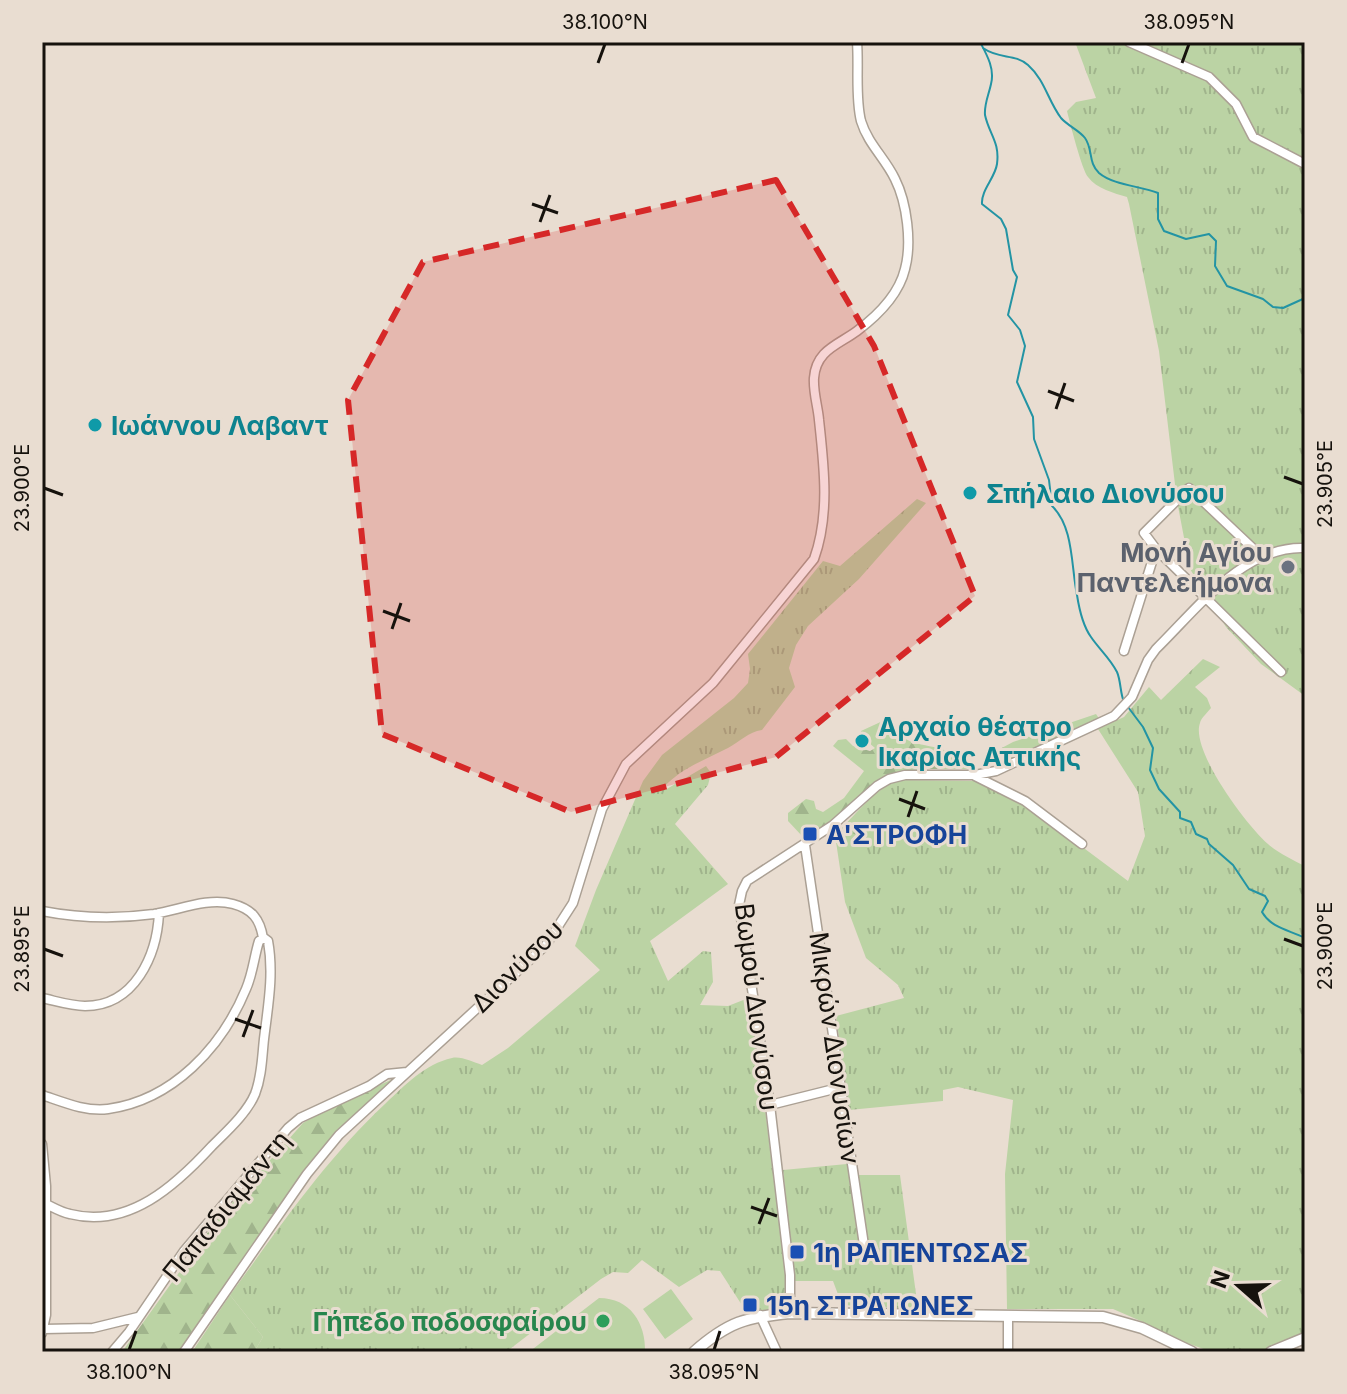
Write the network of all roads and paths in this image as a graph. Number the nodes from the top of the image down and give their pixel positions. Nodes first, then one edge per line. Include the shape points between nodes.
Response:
1 (857, 42) edge
2 (1129, 42) edge
3 (1305, 164) edge
4 (1305, 548) edge
5 (1156, 549) junction
6 (1261, 556) junction
7 (1207, 599) junction
8 (1124, 651) dead end
9 (1281, 672) dead end
10 (975, 775) junction
11 (1082, 844) dead end
12 (805, 845) junction
13 (42, 911) edge
14 (159, 913) junction
15 (263, 938) junction
16 (42, 998) edge
17 (408, 1071) junction
18 (842, 1087) junction
19 (42, 1095) edge
20 (770, 1105) junction
21 (42, 1144) edge
22 (43, 1202) edge
23 (865, 1252) dead end
24 (790, 1313) junction
25 (760, 1315) junction
26 (138, 1317) junction
27 (1008, 1317) junction
28 (43, 1331) edge
29 (1305, 1338) edge
30 (698, 1351) edge
31 (112, 1352) edge
32 (184, 1352) edge
33 (777, 1352) edge
34 (1008, 1352) edge
35 (1192, 1352) edge
36 (1271, 1352) edge

1 - 17 street, Διονύσου via 860,117 866,137 895,179 907,250 905,271 889,300 826,350 817,364 824,521 814,559 713,683 626,764 602,809 573,903 546,945
2 - 3 street via 1209,77 1236,104 1253,137
4 - 6 street
5 - 6 street via 1144,533 1189,488
5 - 7 street
5 - 8 street
6 - 7 street via 1239,568
7 - 9 street
7 - 10 street, Βωμού Διονύσου via 1154,652 1119,712 1004,769
10 - 11 street via 1025,801
10 - 12 street, Βωμού Διονύσου via 889,779
12 - 18 street, Μικρών Διονυσίων
12 - 20 street, Βωμού Διονύσου via 751,877 739,901
13 - 14 street via 95,918
14 - 15 street via 235,904 258,919
14 - 16 street via 144,971 123,994 86,1006
15 - 19 street via 230,1021 196,1066 170,1086 107,1110
15 - 22 street via 269,947 271,996 259,1080 254,1096 223,1135 180,1178 136,1208 77,1216
17 - 26 street, Παπαδιαμάντη via 387,1074 288,1128 184,1251
17 - 32 street, Διονύσου via 339,1135 307,1174
18 - 20 street
18 - 23 street, Μικρών Διονυσίων
20 - 24 street, Βωμού Διονύσου
21 - 22 street
22 - 28 street
24 - 25 main road
24 - 27 main road
25 - 30 main road via 734,1322
25 - 33 street
26 - 28 street via 93,1328
26 - 31 street, Παπαδιαμάντη
27 - 34 street
27 - 35 main road via 1114,1319
29 - 36 main road

